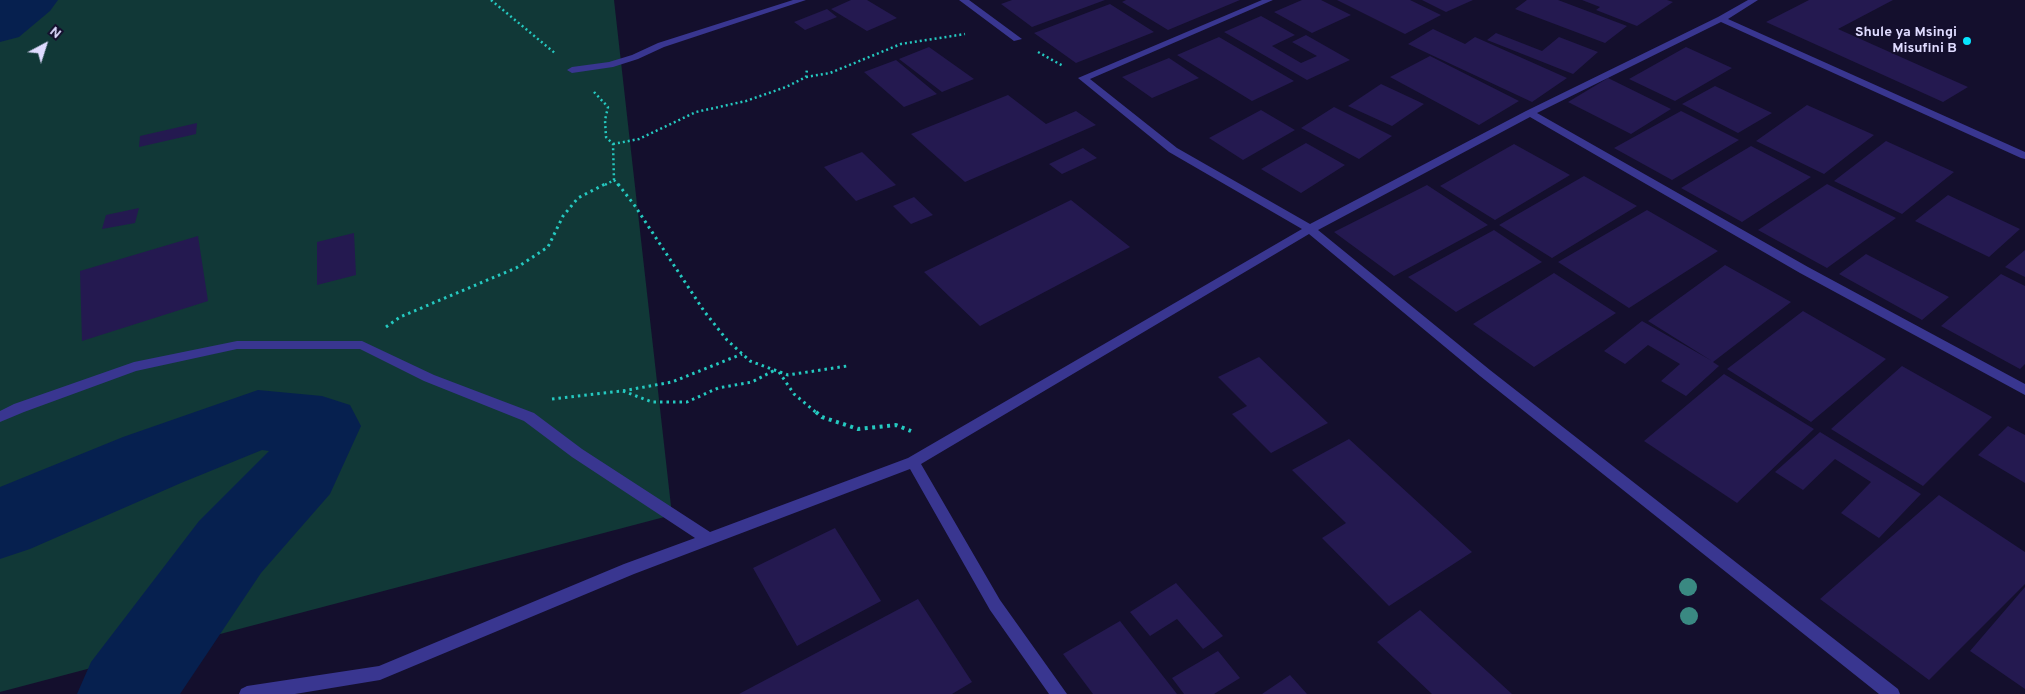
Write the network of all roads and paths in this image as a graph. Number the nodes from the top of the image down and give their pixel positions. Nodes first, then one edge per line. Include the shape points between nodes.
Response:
1 (491, 0) edge
2 (802, 0) edge
3 (963, 0) edge
4 (1269, 0) edge
5 (1754, 0) edge
6 (1722, 19) junction
7 (970, 34) dead end
8 (1017, 39) joint
9 (807, 69) dead end
10 (572, 70) junction
11 (806, 77) junction
12 (1083, 78) junction
13 (1530, 113) junction
14 (613, 144) junction
15 (2025, 156) edge
16 (614, 180) junction
17 (1310, 229) junction
18 (362, 345) junction
19 (742, 354) junction
20 (847, 366) dead end
21 (777, 371) junction
22 (2025, 390) edge
23 (622, 391) junction
24 (505, 408) junction
25 (0, 417) edge
26 (896, 426) dead end
27 (913, 462) junction
28 (709, 539) junction
29 (247, 694) edge
30 (1058, 694) edge
31 (1892, 694) edge

1 - 10 path via 544,42
2 - 10 street via 661,45 635,57
3 - 8 street
4 - 12 street
5 - 6 street
6 - 13 street
6 - 15 street
7 - 11 path via 901,44 830,74
8 - 12 path
9 - 11 path
10 - 14 path via 608,107 606,137
11 - 14 path via 786,88 746,101 696,112 639,140
12 - 17 street via 1174,150
13 - 17 street
13 - 22 street via 1804,270
14 - 16 path
16 - 18 path via 578,198 563,216 548,247 516,268 400,317
16 - 19 path via 704,310
17 - 27 street
17 - 31 street via 1486,374
18 - 24 street via 429,378
18 - 25 street via 237,346 134,367
19 - 21 path via 750,361
19 - 23 path via 672,382
20 - 21 path via 788,376
21 - 23 path via 752,382 718,388 687,402 652,402
21 - 26 path via 794,394 822,417 858,428
23 - 24 path via 569,395
24 - 28 street via 529,417 577,453
27 - 28 street
27 - 30 street via 995,605
28 - 29 street via 380,672

